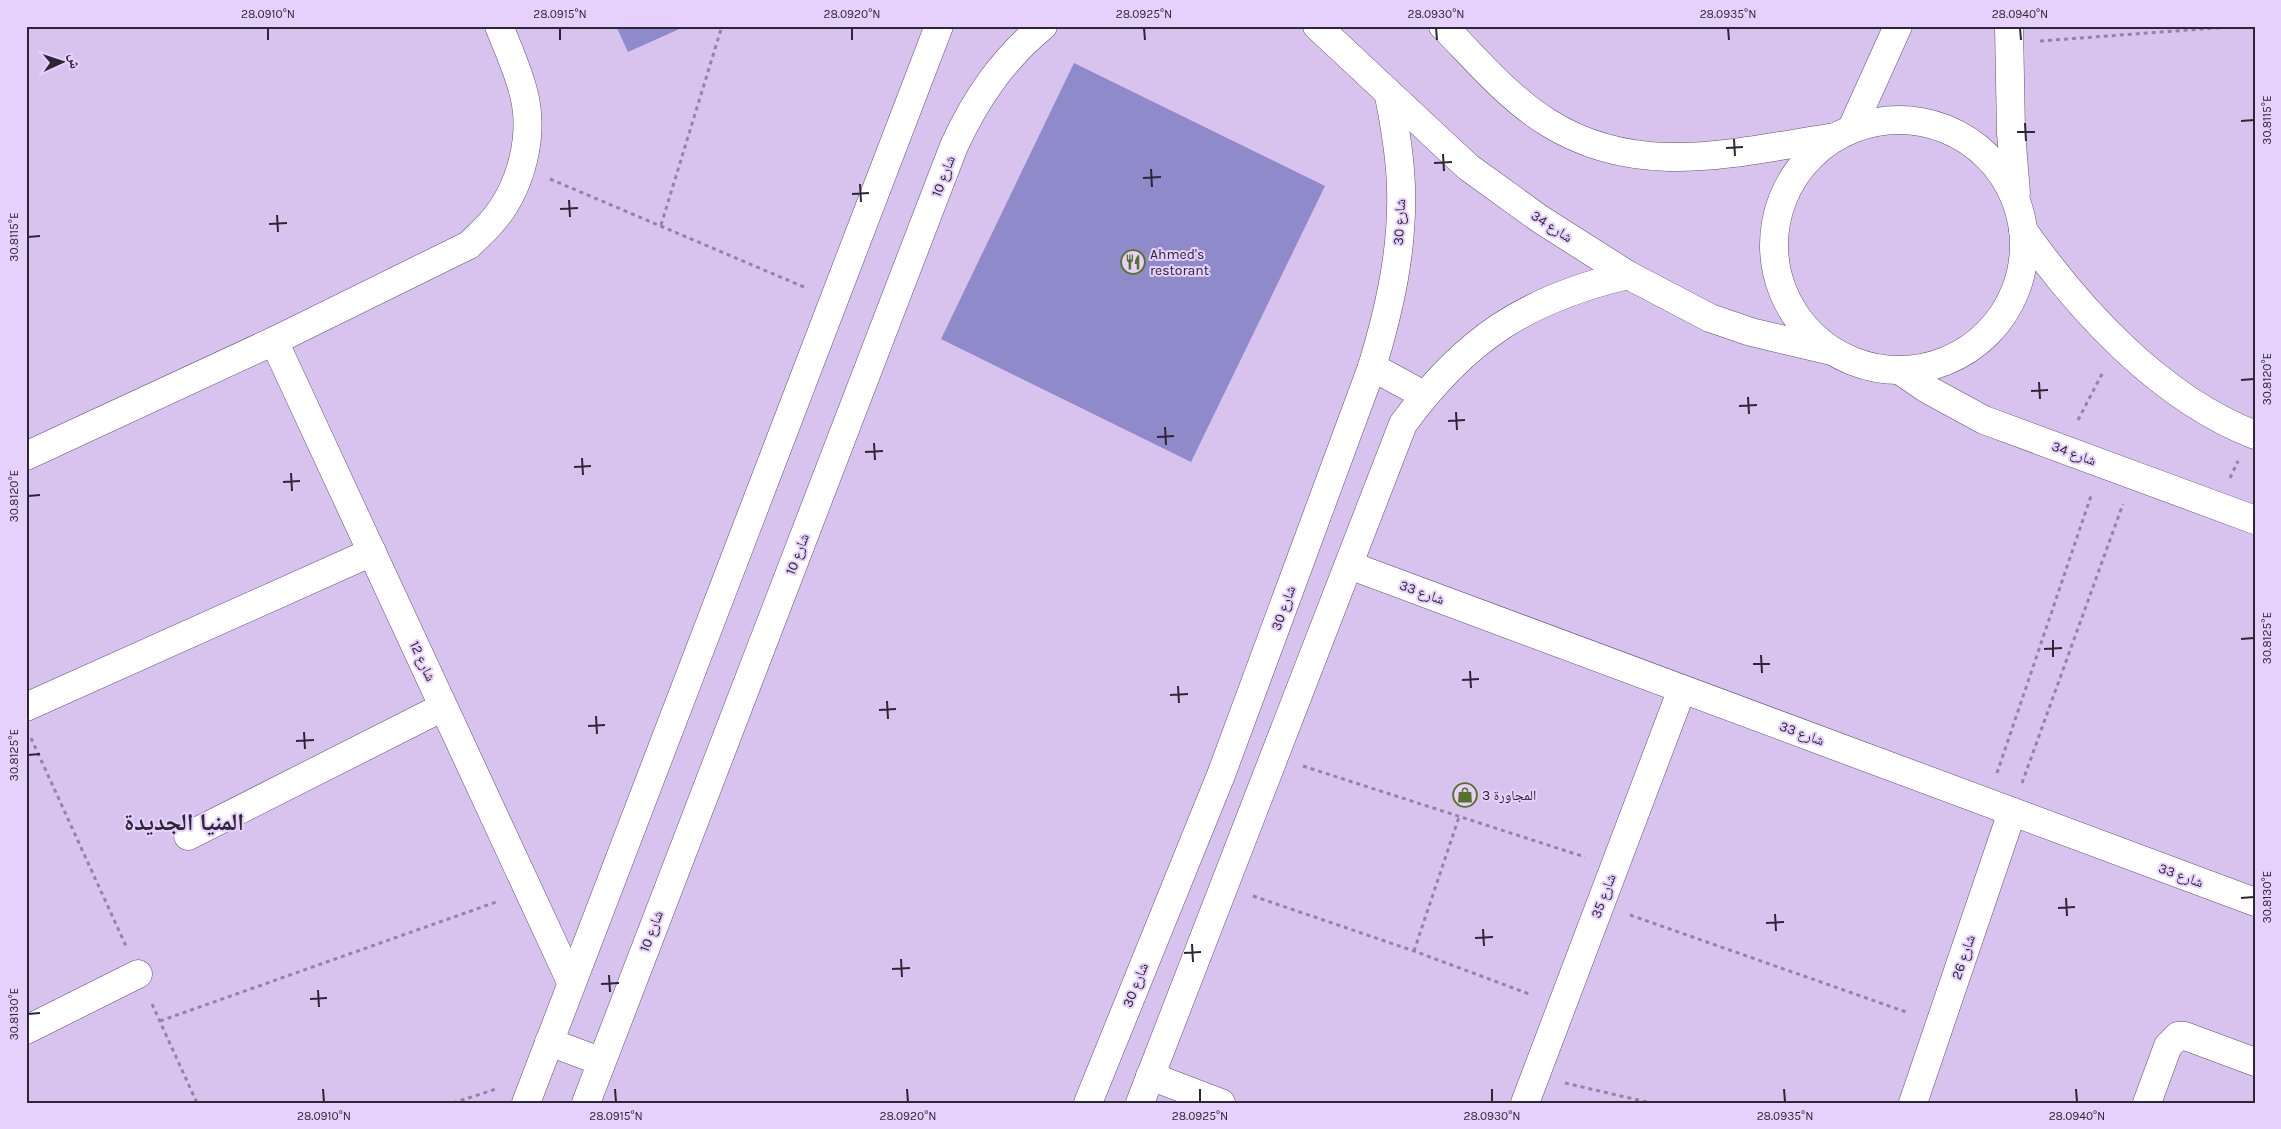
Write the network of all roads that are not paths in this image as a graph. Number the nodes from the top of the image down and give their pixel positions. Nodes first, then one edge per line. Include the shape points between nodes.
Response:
1 (499, 26) edge
2 (939, 26) edge
3 (1043, 26) edge
4 (1317, 26) edge
5 (1443, 26) edge
6 (1898, 26) edge
7 (2009, 35) edge
8 (1390, 96) junction
9 (1843, 132) junction
10 (2016, 200) junction
11 (2023, 230) junction
12 (1628, 275) junction
13 (274, 341) junction
14 (1831, 351) junction
15 (1372, 367) junction
16 (1900, 371) junction
17 (1424, 395) junction
18 (2253, 434) edge
19 (26, 456) edge
20 (2255, 520) edge
21 (372, 552) junction
22 (1349, 565) junction
23 (1682, 689) junction
24 (26, 707) edge
25 (443, 707) junction
26 (2000, 807) junction
27 (188, 836) dead end
28 (2255, 902) edge
29 (138, 974) road end
30 (571, 982) junction
31 (26, 1030) edge
32 (549, 1042) junction
33 (600, 1061) junction
34 (2255, 1062) edge
35 (1150, 1076) junction
36 (526, 1103) edge
37 (586, 1103) edge
38 (1088, 1103) edge
39 (1140, 1103) edge
40 (1221, 1103) edge
41 (1525, 1103) edge
42 (1913, 1103) edge
43 (2147, 1103) edge

1 - 13 street via 523,88 526,141 522,167 510,196 492,223 469,245
2 - 30 street
3 - 33 street, شارع 10 via 1006,61 985,88 954,146
4 - 8 street, شارع 34
5 - 9 street via 1516,99 1547,122 1580,139 1616,151 1653,158 1691,158
6 - 9 street
7 - 10 street
8 - 12 street, شارع 34 via 1468,167 1540,219
8 - 15 street, شارع 30 via 1401,186 1400,233 1386,323
9 - 10 street via 1884,120 1917,121 1949,130 1977,146 2000,171
9 - 14 street via 1803,164 1781,201 1774,243 1780,285 1792,308 1800,323
10 - 11 street
11 - 16 street via 2023,265 2012,298 1994,328 1967,351 1935,366
11 - 18 street via 2087,313 2118,343 2191,400
12 - 14 street, شارع 34 via 1710,318 1751,332
12 - 17 street via 1589,284 1515,316 1482,338
13 - 19 street
13 - 21 street, شارع 12
14 - 16 street via 1865,366
15 - 17 street
15 - 38 street, شارع 30 via 1220,775
16 - 20 street, شارع 34 via 1927,390 1984,420
17 - 22 street via 1403,424
21 - 24 street
21 - 25 street, شارع 12
22 - 23 street, شارع 33
22 - 35 street
23 - 26 street, شارع 33
23 - 41 street, شارع 35
25 - 27 street
25 - 30 street, شارع 12
26 - 28 street, شارع 33
26 - 42 street, شارع 26 via 1941,1024
29 - 31 street
30 - 32 street
32 - 33 street
32 - 36 street
33 - 37 street, شارع 10
34 - 43 street via 2186,1036 2178,1036 2168,1046
35 - 39 street
35 - 40 street

